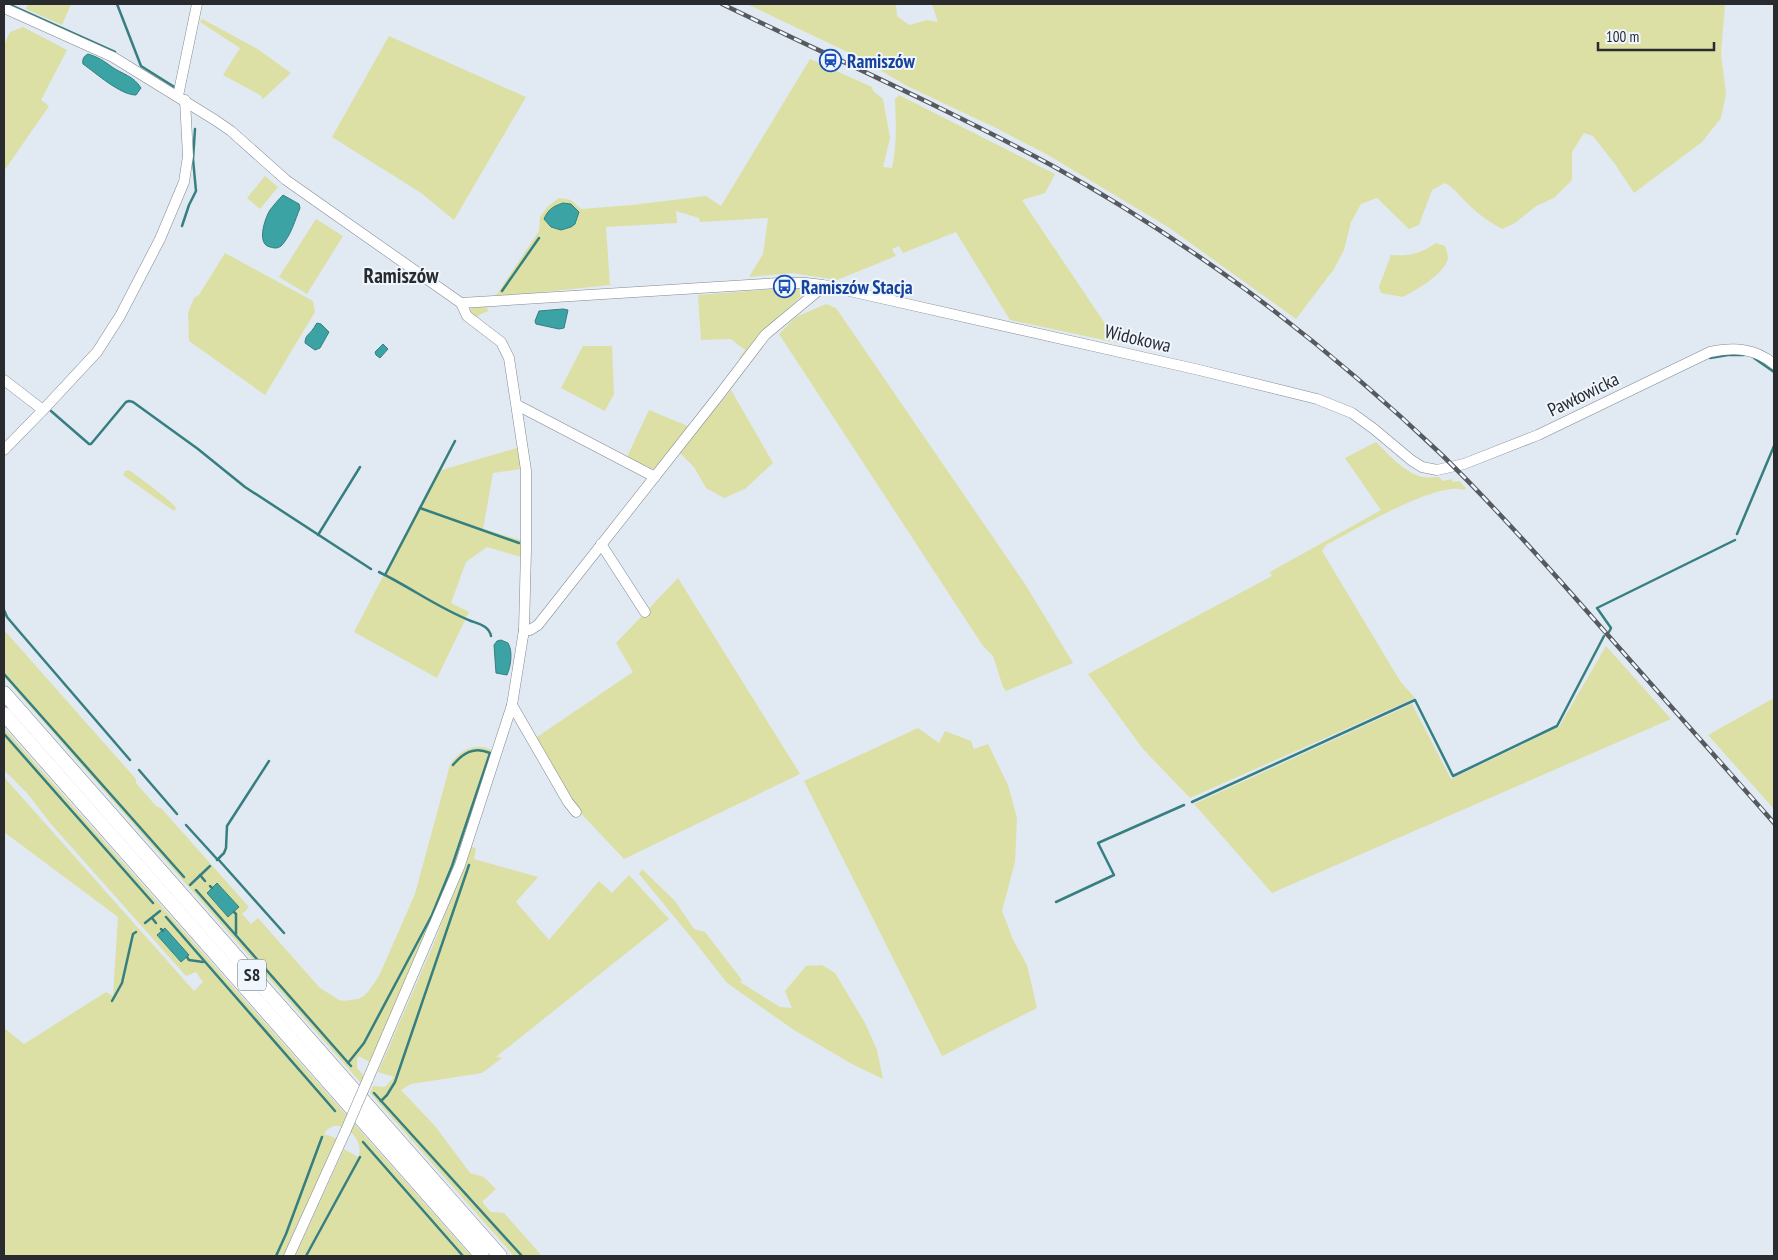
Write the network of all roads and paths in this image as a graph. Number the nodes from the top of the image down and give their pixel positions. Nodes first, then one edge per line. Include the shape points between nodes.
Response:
1 (198, 4) edge
2 (4, 8) edge
3 (181, 98) junction
4 (824, 286) junction
5 (461, 304) junction
6 (1774, 364) edge
7 (4, 380) edge
8 (517, 405) junction
9 (43, 410) junction
10 (4, 450) edge
11 (1406, 456) joint
12 (655, 477) junction
13 (601, 544) junction
14 (645, 612) dead end
15 (524, 630) junction
16 (4, 693) edge
17 (512, 705) junction
18 (4, 714) edge
19 (576, 812) dead end
20 (289, 1256) edge
21 (482, 1256) edge
22 (500, 1256) edge

1 - 3 street
2 - 3 street via 113,57
3 - 5 street via 231,131 299,190
3 - 9 street via 188,156 184,182 160,240 105,340 88,363
4 - 5 street, Widokowa via 806,282 778,283
4 - 11 street, Widokowa via 1316,399 1360,418
4 - 12 street via 765,334
5 - 8 street via 467,316 505,348
6 - 11 street, Pawłowicka via 1749,350 1719,350 1538,435 1464,464 1432,470
7 - 9 street
8 - 12 street
8 - 15 street via 526,470
9 - 10 street
12 - 13 street
13 - 14 street
13 - 15 street via 538,625
15 - 17 street
16 - 22 highway, S8
17 - 19 street
17 - 20 street, bridge via 460,865
18 - 21 highway, S8

